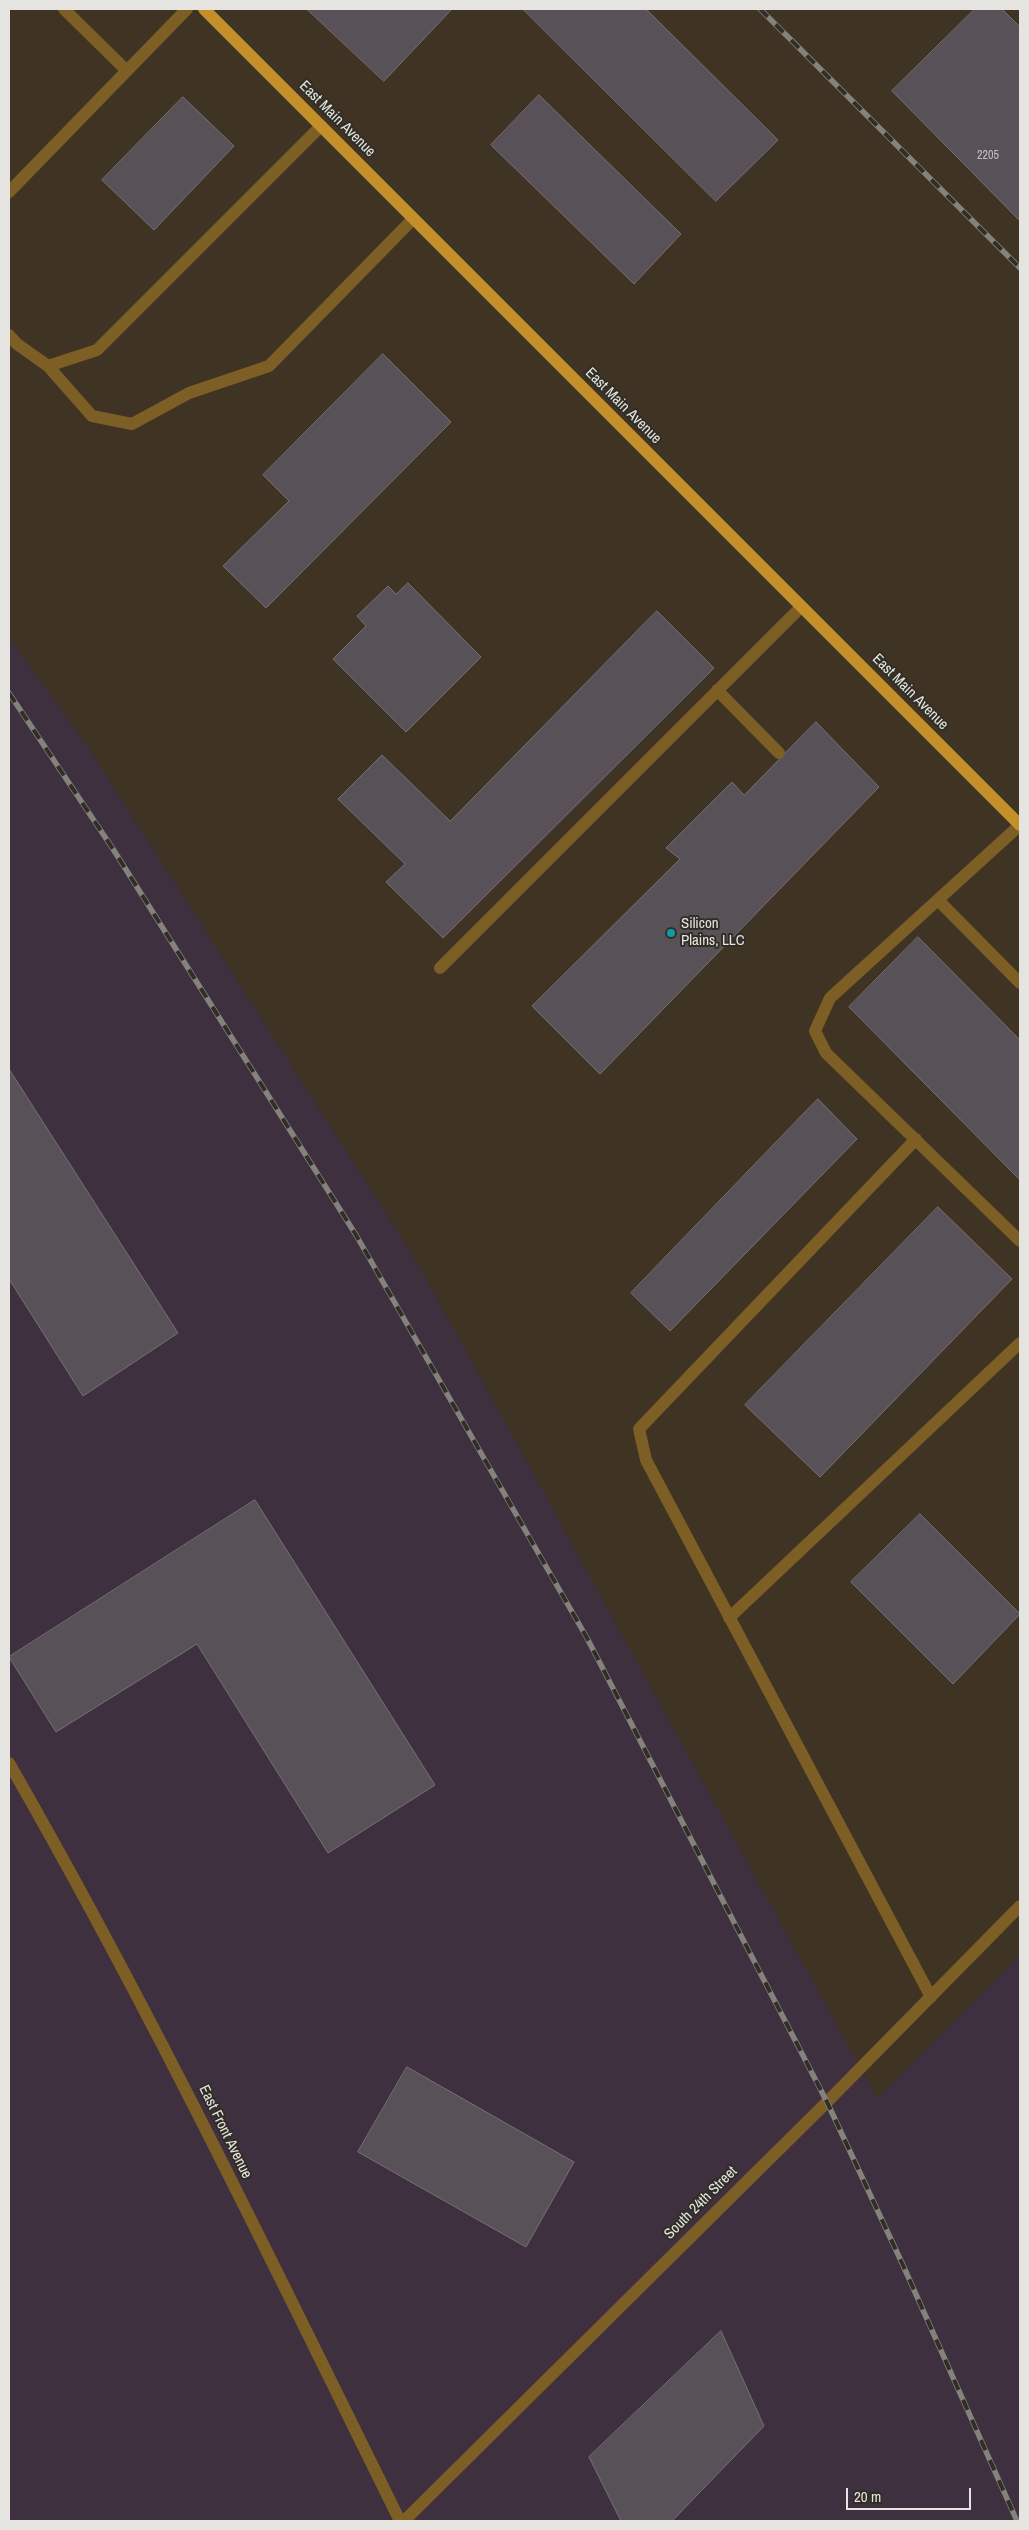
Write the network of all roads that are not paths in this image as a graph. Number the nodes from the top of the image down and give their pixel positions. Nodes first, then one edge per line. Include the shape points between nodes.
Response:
1 (64, 9) edge
2 (187, 9) edge
3 (204, 9) edge
4 (127, 71) junction
5 (321, 126) junction
6 (9, 192) edge
7 (413, 218) junction
8 (9, 335) edge
9 (48, 366) junction
10 (801, 607) junction
11 (717, 690) junction
12 (779, 753) dead end
13 (1020, 825) edge
14 (938, 900) junction
15 (440, 968) dead end
16 (1020, 983) edge
17 (916, 1140) junction
18 (1020, 1241) edge
19 (1020, 1342) edge
20 (729, 1618) junction
21 (9, 1763) edge
22 (1020, 1906) edge
23 (931, 1997) junction
24 (400, 2521) edge
25 (404, 2521) edge

1 - 4 street
2 - 4 street
3 - 5 main road, East Main Avenue
4 - 6 street
5 - 7 main road, East Main Avenue
5 - 9 street via 97,350
7 - 9 street via 269,366 189,393 132,424 92,416
7 - 10 main road, East Main Avenue
8 - 9 street
10 - 11 street
10 - 13 main road, East Main Avenue
11 - 12 street
11 - 15 street
13 - 14 street
14 - 16 street
14 - 17 street via 830,998 815,1031 826,1053
17 - 18 street
17 - 20 street via 639,1429 646,1460
19 - 20 street
20 - 23 street
21 - 24 street, East Front Avenue via 184,2085
22 - 23 street, South 24th Street
23 - 25 street, South 24th Street

